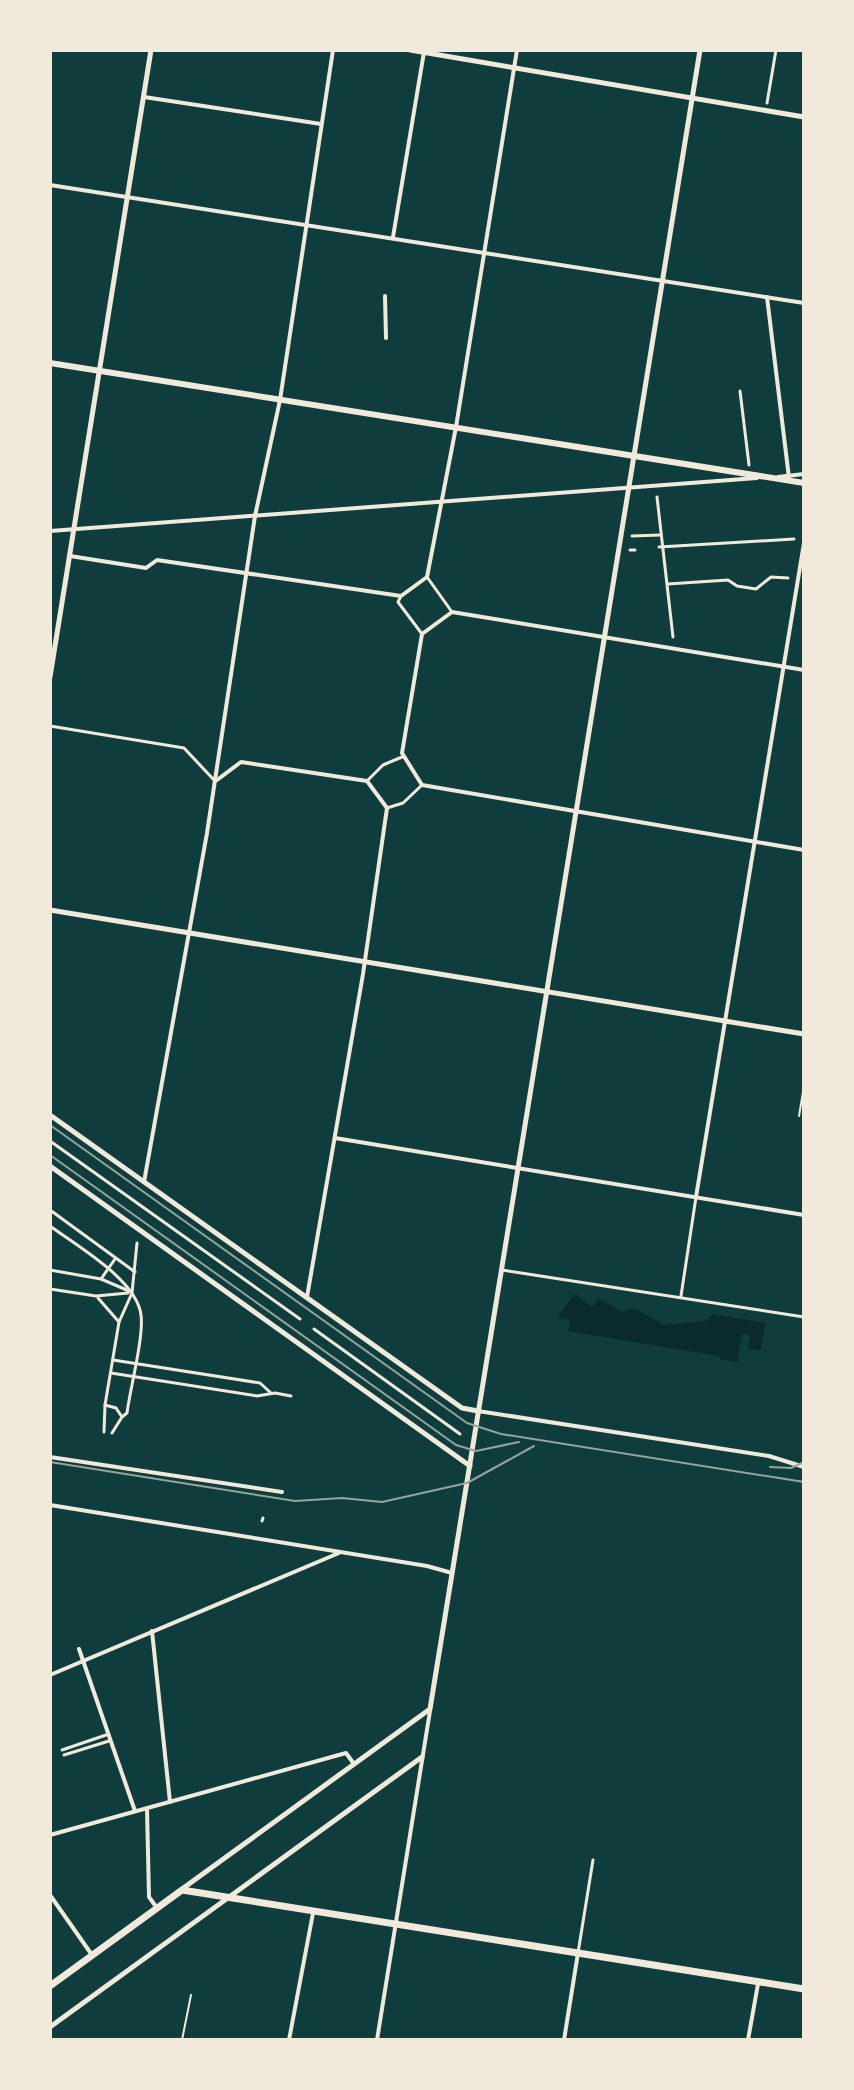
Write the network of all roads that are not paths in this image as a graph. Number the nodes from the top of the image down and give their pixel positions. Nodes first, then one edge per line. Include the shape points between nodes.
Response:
1 (151, 50) edge
2 (333, 50) edge
3 (410, 50) edge
4 (517, 50) edge
5 (700, 50) edge
6 (776, 50) edge
7 (424, 51) edge
8 (514, 69) junction
9 (144, 97) junction
10 (692, 101) junction
11 (767, 103) dead end
12 (804, 117) edge
13 (321, 124) junction
14 (50, 185) edge
15 (128, 198) junction
16 (304, 225) junction
17 (393, 238) junction
18 (483, 251) junction
19 (665, 280) junction
20 (385, 296) dead end
21 (767, 297) junction
22 (804, 303) edge
23 (386, 338) dead end
24 (50, 363) edge
25 (100, 371) junction
26 (740, 391) dead end
27 (280, 400) junction
28 (456, 427) junction
29 (635, 456) junction
30 (749, 465) dead end
31 (804, 474) edge
32 (774, 477) junction
33 (789, 478) junction
34 (804, 483) edge
35 (628, 488) junction
36 (657, 497) dead end
37 (441, 502) junction
38 (255, 516) junction
39 (75, 528) junction
40 (50, 531) edge
41 (662, 535) junction
42 (632, 536) dead end
43 (794, 539) dead end
44 (804, 543) edge
45 (661, 547) junction
46 (70, 556) junction
47 (249, 572) junction
48 (427, 577) junction
49 (788, 578) dead end
50 (668, 584) junction
51 (398, 595) junction
52 (452, 612) junction
53 (422, 634) junction
54 (605, 636) junction
55 (673, 637) dead end
56 (783, 666) junction
57 (804, 670) edge
58 (50, 677) edge
59 (50, 726) edge
60 (402, 757) junction
61 (215, 781) junction
62 (367, 781) junction
63 (422, 785) junction
64 (387, 808) junction
65 (575, 811) junction
66 (755, 842) junction
67 (804, 850) edge
68 (50, 910) edge
69 (189, 931) junction
70 (363, 960) junction
71 (545, 991) junction
72 (724, 1022) junction
73 (804, 1034) edge
74 (804, 1086) edge
75 (50, 1115) edge
76 (799, 1116) dead end
77 (335, 1138) junction
78 (50, 1141) edge
79 (50, 1166) edge
80 (518, 1170) junction
81 (144, 1182) junction
82 (696, 1197) junction
83 (50, 1210) edge
84 (804, 1215) edge
85 (50, 1226) edge
86 (137, 1243) dead end
87 (116, 1258) junction
88 (108, 1268) junction
89 (50, 1270) edge
90 (502, 1270) junction
91 (135, 1272) junction
92 (101, 1279) junction
93 (50, 1289) edge
94 (132, 1293) junction
95 (96, 1296) junction
96 (307, 1297) junction
97 (681, 1298) junction
98 (804, 1317) edge
99 (300, 1319) dead end
100 (119, 1322) junction
101 (314, 1329) dead end
102 (113, 1360) junction
103 (134, 1364) junction
104 (111, 1373) junction
105 (132, 1376) junction
106 (271, 1393) junction
107 (291, 1396) dead end
108 (105, 1405) junction
109 (478, 1411) junction
110 (122, 1417) junction
111 (104, 1432) dead end
112 (112, 1433) dead end
113 (460, 1434) dead end
114 (50, 1457) edge
115 (470, 1466) junction
116 (804, 1467) edge
117 (282, 1492) dead end
118 (50, 1505) edge
119 (341, 1552) junction
120 (452, 1573) junction
121 (152, 1631) junction
122 (79, 1649) dead end
123 (83, 1662) junction
124 (50, 1675) edge
125 (430, 1709) junction
126 (106, 1735) junction
127 (109, 1741) junction
128 (62, 1750) dead end
129 (64, 1755) dead end
130 (422, 1757) junction
131 (354, 1764) junction
132 (170, 1802) junction
133 (147, 1808) junction
134 (135, 1811) junction
135 (50, 1835) edge
136 (593, 1860) dead end
137 (182, 1890) junction
138 (50, 1895) edge
139 (230, 1898) junction
140 (157, 1908) junction
141 (313, 1911) junction
142 (396, 1924) junction
143 (578, 1953) junction
144 (92, 1955) junction
145 (758, 1981) junction
146 (50, 1986) edge
147 (804, 1989) edge
148 (191, 1995) dead end
149 (50, 2027) edge
150 (182, 2040) edge
151 (289, 2040) edge
152 (377, 2040) edge
153 (564, 2040) edge
154 (748, 2040) edge

1 - 9 street
2 - 13 street
3 - 7 street
4 - 8 street
5 - 10 street
6 - 11 street
7 - 8 street
7 - 17 street
8 - 10 street
8 - 18 street
9 - 13 street
9 - 15 street
10 - 12 street
10 - 19 street
13 - 16 street
14 - 15 street
15 - 16 street
15 - 25 street
16 - 17 street
16 - 27 street
17 - 18 street
18 - 19 street
18 - 28 street
19 - 21 street
19 - 29 street
20 - 23 street
21 - 22 street
21 - 33 street
24 - 25 main road
25 - 27 main road
25 - 39 street
26 - 30 street
27 - 28 main road
27 - 38 street
28 - 29 main road
28 - 37 street
29 - 32 main road
29 - 35 street
31 - 33 street
32 - 33 main road
32 - 35 street
33 - 34 main road
35 - 37 street
35 - 54 street
36 - 41 street
37 - 38 street
37 - 48 street
38 - 39 street
38 - 47 street
39 - 40 street
39 - 46 street
41 - 42 street
41 - 45 street
43 - 45 street
44 - 56 street
45 - 50 street
46 - 47 street via 146,568 157,560
46 - 58 street
47 - 51 street
47 - 61 street
48 - 51 street
48 - 52 street
49 - 50 street via 771,577 756,589 728,580
50 - 55 street
51 - 53 street
52 - 53 street
52 - 54 street
53 - 60 street
54 - 56 street
54 - 65 street
56 - 57 street
56 - 66 street
59 - 61 street via 184,748
60 - 62 street via 383,765
60 - 63 street
61 - 62 street via 241,762
61 - 69 street
62 - 64 street
63 - 64 street via 403,803
63 - 65 street
64 - 70 street
65 - 66 street
65 - 71 street
66 - 67 street
66 - 72 street
68 - 69 street
69 - 70 street
69 - 81 street
70 - 71 street
70 - 77 street
71 - 72 street
71 - 80 street
72 - 73 street
72 - 82 street
74 - 76 lane
75 - 81 street
77 - 80 street
77 - 96 street
78 - 99 street
79 - 115 street
80 - 82 street
80 - 90 street
81 - 96 street
82 - 84 street
82 - 97 street
83 - 87 street
85 - 88 street
86 - 91 street
87 - 88 street
87 - 91 street
88 - 92 street
88 - 94 street
89 - 92 street
90 - 97 street
90 - 109 street
91 - 94 street
92 - 94 street
93 - 95 street
94 - 95 street
94 - 100 street
94 - 103 street via 141,1315
95 - 100 street
96 - 109 street via 462,1408
97 - 98 street
100 - 102 street
101 - 113 street
102 - 103 street
102 - 104 street
103 - 105 street
103 - 106 street via 260,1383
104 - 105 street
104 - 108 street
105 - 106 street via 257,1396
105 - 110 street
106 - 107 street
108 - 110 street
108 - 111 street
109 - 115 street
109 - 116 street via 779,1457
110 - 112 street
114 - 117 street
115 - 120 street
118 - 119 street
119 - 120 street
119 - 121 street
120 - 125 street
121 - 123 street
121 - 132 street
122 - 123 street
123 - 124 street
123 - 126 street
125 - 130 street
125 - 131 street
126 - 127 street
126 - 128 street
127 - 129 street
127 - 134 street
130 - 139 street
130 - 142 street
131 - 132 street via 346,1753
131 - 137 street
132 - 133 street
133 - 134 street
133 - 140 street via 149,1897
134 - 135 street
136 - 143 street
137 - 139 main road
137 - 140 main road
138 - 144 street
139 - 141 main road
139 - 149 street
140 - 144 main road
141 - 142 main road
141 - 151 street
142 - 143 main road
142 - 152 street
143 - 145 main road
143 - 153 street
144 - 146 main road
145 - 147 main road
145 - 154 street
148 - 150 lane

